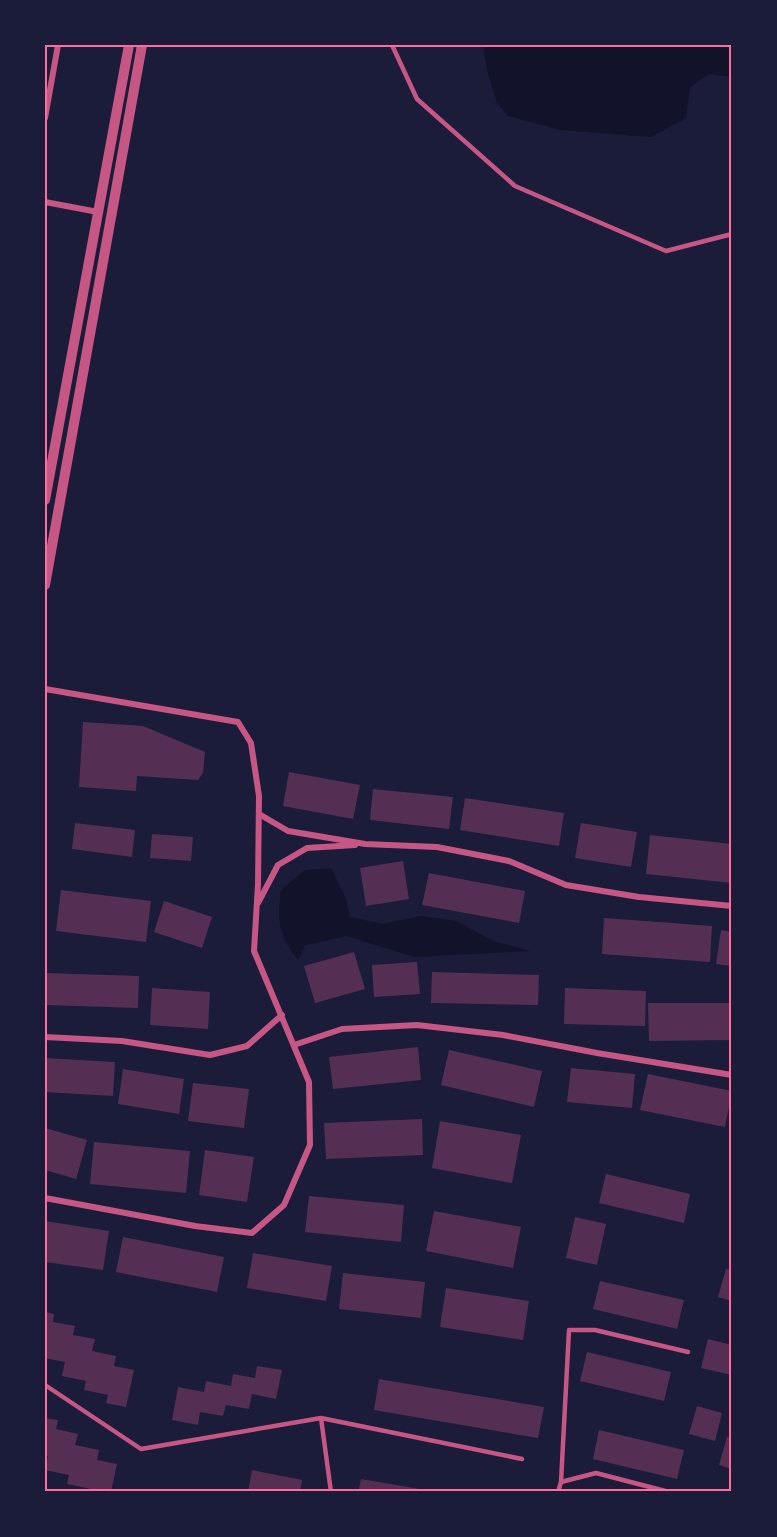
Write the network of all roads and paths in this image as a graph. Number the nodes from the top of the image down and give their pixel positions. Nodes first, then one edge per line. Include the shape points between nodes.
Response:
1 (58, 45) edge
2 (129, 45) edge
3 (142, 45) edge
4 (392, 45) edge
5 (45, 118) edge
6 (45, 202) edge
7 (98, 212) junction
8 (732, 234) edge
9 (45, 500) edge
10 (45, 585) edge
11 (45, 689) edge
12 (259, 814) junction
13 (365, 844) junction
14 (256, 906) junction
15 (732, 906) edge
16 (282, 1015) junction
17 (45, 1037) edge
18 (294, 1045) junction
19 (732, 1075) edge
20 (45, 1198) edge
21 (688, 1352) dead end
22 (45, 1384) edge
23 (321, 1418) junction
24 (522, 1459) dead end
25 (561, 1482) junction
26 (331, 1492) edge
27 (558, 1492) edge
28 (669, 1492) edge

1 - 5 street
2 - 7 street
3 - 10 street
4 - 8 lane via 417,99 515,186 666,251
6 - 7 street
7 - 9 street
11 - 12 street via 238,723 251,743
12 - 13 street via 288,831
12 - 14 street
13 - 14 street via 307,848 278,865
13 - 15 street via 437,846 509,861 566,885
14 - 16 street via 254,951
16 - 17 street via 247,1046 210,1055 122,1041
16 - 18 street
18 - 19 street via 342,1029 417,1024
18 - 20 street via 309,1082 310,1145 284,1205 252,1233
21 - 25 lane via 595,1330 569,1330
22 - 23 lane via 141,1449
23 - 24 lane
23 - 26 lane
25 - 27 lane
25 - 28 lane via 596,1473

